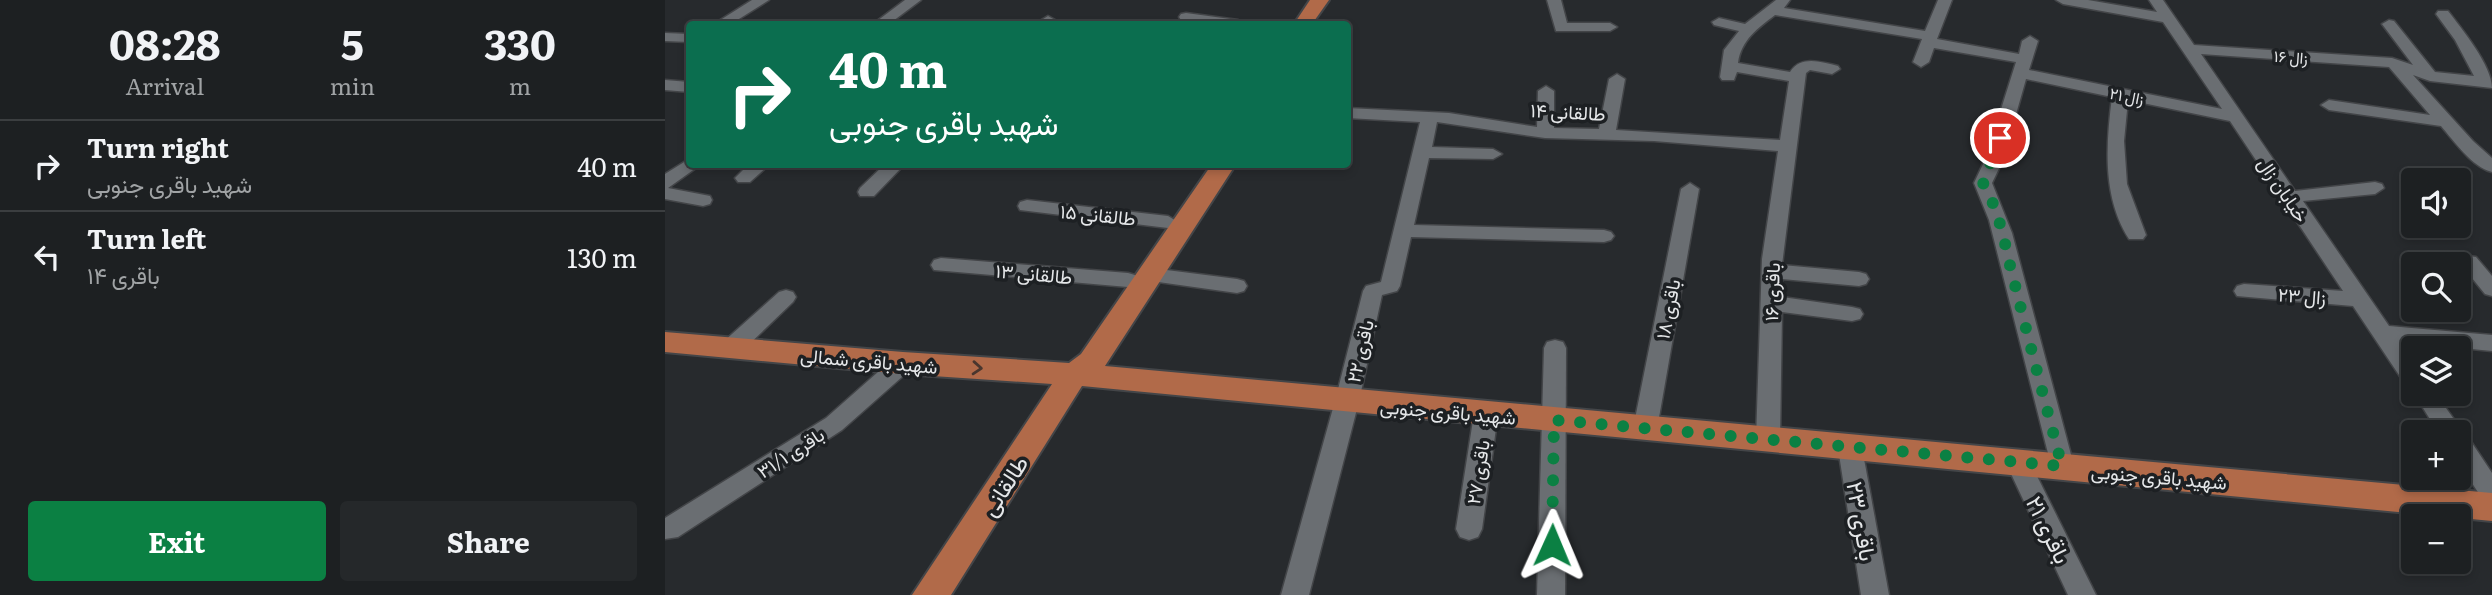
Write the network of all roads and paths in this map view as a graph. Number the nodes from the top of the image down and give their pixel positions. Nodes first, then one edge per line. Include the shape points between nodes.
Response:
1 (762, 0) edge
2 (887, 0) edge
3 (1310, 0) edge
4 (1320, 0) edge
5 (1331, 0) edge
6 (1554, 0) edge
7 (1945, 0) edge
8 (2063, 0) edge
9 (2156, 0) edge
10 (913, 1) edge
11 (1780, 5) edge
12 (2444, 14) dead end
13 (1186, 17) dead end
14 (2168, 18) junction
15 (726, 21) edge
16 (884, 21) edge
17 (1216, 21) edge
18 (1305, 21) edge
19 (1317, 21) edge
20 (1719, 22) dead end
21 (2389, 23) dead end
22 (1610, 27) dead end
23 (1748, 29) junction
24 (665, 37) edge
25 (686, 38) edge
26 (1930, 39) junction
27 (2189, 48) junction
28 (2024, 57) junction
29 (1921, 62) dead end
30 (2392, 63) junction
31 (1832, 69) dead end
32 (2430, 76) junction
33 (1797, 78) junction
34 (1616, 79) dead end
35 (2488, 82) edge
36 (665, 85) edge
37 (686, 87) edge
38 (1546, 92) dead end
39 (2120, 93) junction
40 (2329, 105) dead end
41 (1351, 113) edge
42 (1430, 117) junction
43 (2235, 117) junction
44 (2447, 122) junction
45 (1545, 133) junction
46 (1607, 135) junction
47 (1787, 145) junction
48 (1422, 152) junction
49 (1493, 154) dead end
50 (686, 167) edge
51 (2492, 167) edge
52 (756, 168) edge
53 (892, 168) edge
54 (1205, 168) edge
55 (1221, 168) edge
56 (744, 178) dead end
57 (665, 183) edge
58 (2375, 188) dead end
59 (1690, 189) dead end
60 (867, 192) dead end
61 (665, 193) edge
62 (2290, 197) junction
63 (703, 200) dead end
64 (1027, 206) dead end
65 (1168, 222) junction
66 (1405, 231) junction
67 (2136, 235) dead end
68 (1604, 236) dead end
69 (2471, 264) edge
70 (940, 265) dead end
71 (1772, 271) junction
72 (1140, 278) junction
73 (1859, 279) dead end
74 (1237, 286) dead end
75 (2492, 289) edge
76 (2244, 291) dead end
77 (786, 297) dead end
78 (2360, 299) junction
79 (1771, 303) junction
80 (1852, 314) dead end
81 (2383, 333) junction
82 (665, 342) edge
83 (2492, 343) edge
84 (731, 348) junction
85 (1555, 348) dead end
86 (2401, 359) edge
87 (903, 363) junction
88 (1074, 374) junction
89 (1347, 401) junction
90 (1486, 414) junction
91 (1554, 420) junction
92 (1645, 429) junction
93 (1768, 440) junction
94 (1850, 448) junction
95 (2471, 462) edge
96 (2018, 463) junction
97 (2062, 466) junction
98 (2492, 493) edge
99 (2492, 507) edge
100 (669, 529) dead end
101 (1469, 529) dead end
102 (932, 595) edge
103 (1295, 595) edge
104 (1551, 595) edge
105 (1875, 595) edge
106 (2082, 595) edge

1 - 15 street
2 - 10 street
3 - 4 street
4 - 18 main road
5 - 19 main road
6 - 22 street via 1561,28
7 - 26 street
8 - 14 street
9 - 14 street, خیابان زال
10 - 16 street
11 - 23 street
11 - 26 street, زال ۲۱
12 - 35 street
13 - 17 street
14 - 27 street, خیابان زال
20 - 23 street
21 - 32 street
23 - 33 street via 1732,50 1729,71
24 - 25 street
26 - 28 street, زال ۲۱
26 - 29 street
27 - 30 street, زال ۱۶
27 - 43 street, خیابان زال
28 - 39 street, زال ۲۱
28 - 97 street via 1983,183 2005,234
30 - 32 street, زال ۱۶
30 - 44 street
31 - 33 street via 1807,65
32 - 35 street, زال ۱۶
33 - 47 street, باقری ۱۶
34 - 46 street
36 - 37 street
38 - 45 street
39 - 43 street, زال ۲۱
39 - 67 street via 2115,141 2118,184
40 - 44 street
41 - 42 street, طالقانی ۱۴
42 - 45 street, طالقانی ۱۴
42 - 48 street, باقری ۲۲
43 - 62 street, خیابان زال
44 - 51 street
45 - 46 street, طالقانی ۱۴
46 - 47 street, طالقانی ۱۴
47 - 71 street, باقری ۱۶
48 - 49 street
48 - 66 street, باقری ۲۲
50 - 57 street
52 - 56 street
53 - 60 street
54 - 65 main road, طالقانی
55 - 72 main road, طالقانی
58 - 62 street
59 - 92 street, باقری ۱۸
61 - 63 street
62 - 78 street, خیابان زال
64 - 65 street, طالقانی ۱۵
65 - 72 main road, طالقانی
66 - 68 street
66 - 89 street, باقری ۲۲ via 1390,286 1373,291
69 - 75 street
70 - 72 street, طالقانی ۱۳
71 - 73 street
71 - 79 street, باقری ۱۶
72 - 74 street, طالقانی ۱۳
72 - 88 main road, طالقانی via 1092,362
76 - 78 street, زال ۲۳
77 - 84 street
78 - 81 street, خیابان زال
79 - 80 street
79 - 93 street, باقری ۱۶
81 - 83 street
81 - 86 street, خیابان زال
82 - 84 main road, شهید باقری شمالی
84 - 87 main road, شهید باقری شمالی
85 - 91 street
87 -> 88 main road, شهید باقری شمالی
87 - 100 street, باقری ۳۱/۱ via 834,424
88 - 89 main road, شهید باقری جنوبی
88 - 102 main road, طالقانی
89 - 90 main road, شهید باقری جنوبی
89 - 103 street, باقری ۲۲
90 - 91 main road, شهید باقری جنوبی
90 - 101 street, باقری ۲۷
91 - 92 main road, شهید باقری جنوبی
91 - 104 street
92 - 93 main road, شهید باقری جنوبی
93 - 94 main road, شهید باقری جنوبی
94 - 96 main road, شهید باقری جنوبی
94 - 105 street, باقری ۲۳
95 - 98 street
96 - 97 main road, شهید باقری جنوبی
96 - 106 street, باقری ۲۱
97 - 99 main road, شهید باقری جنوبی

